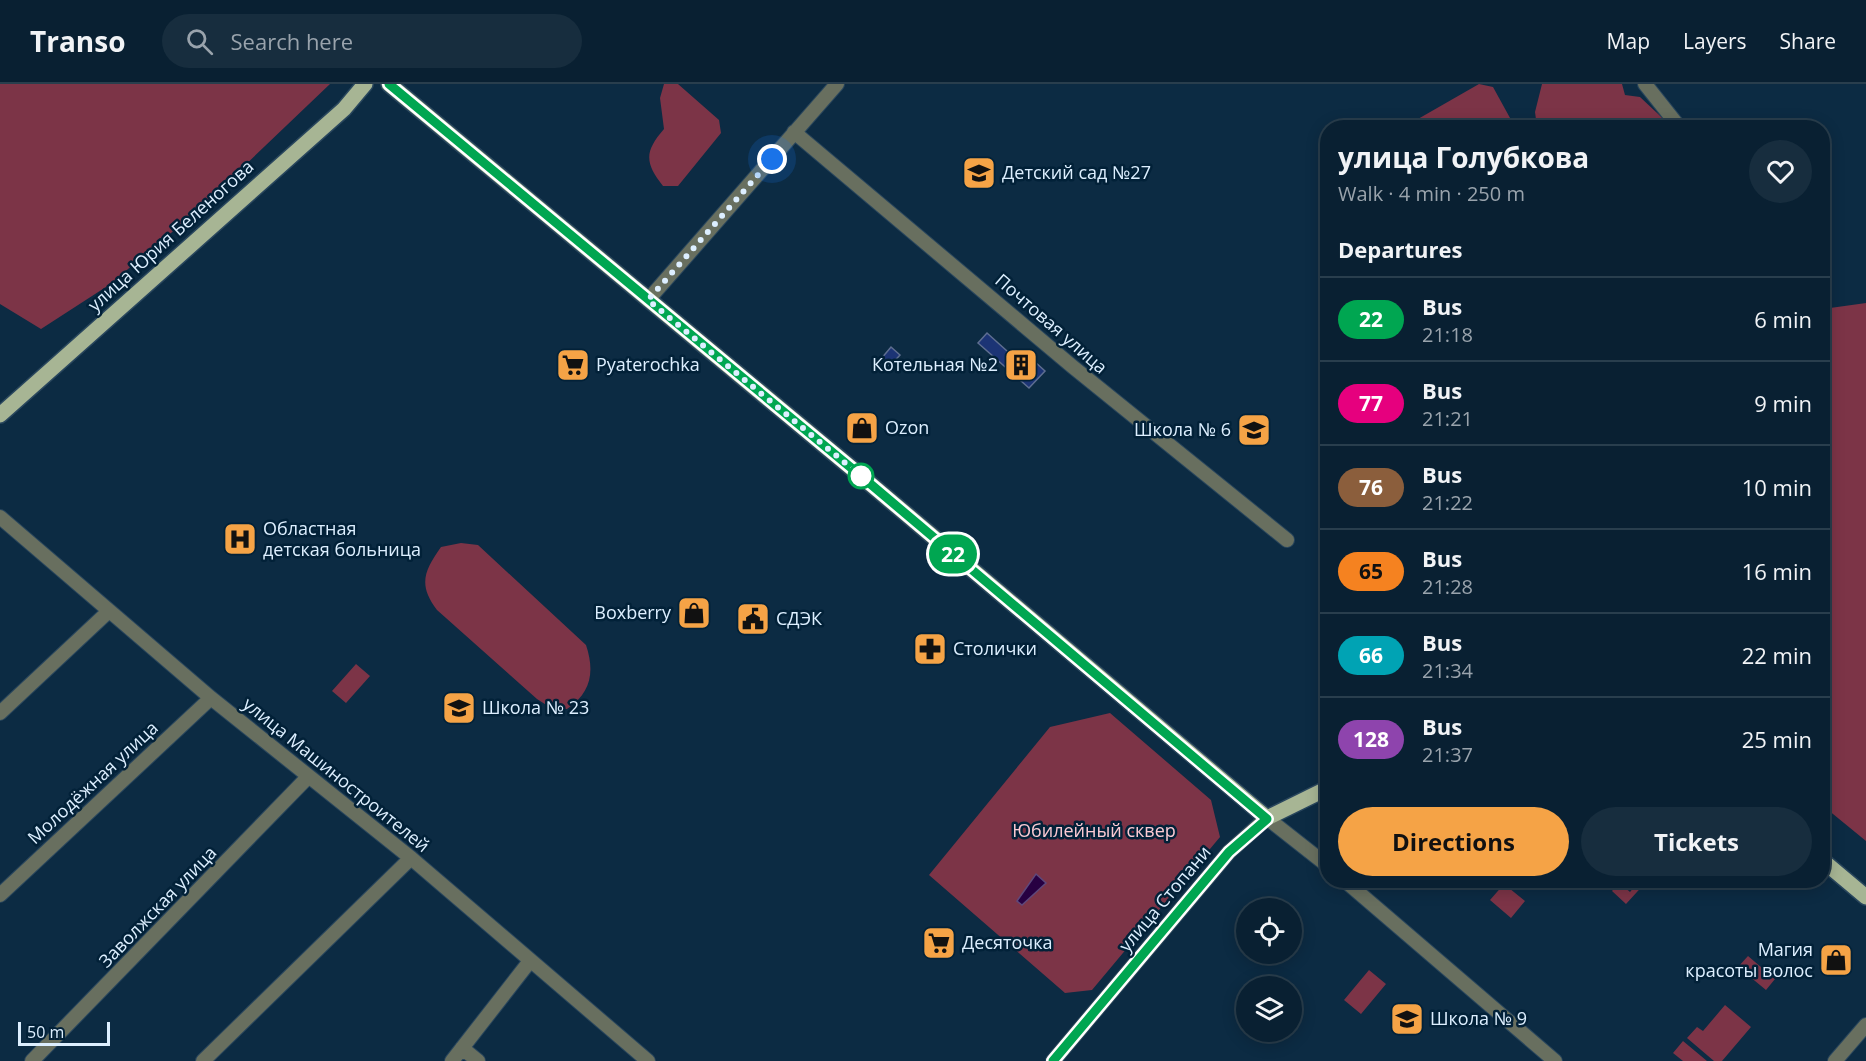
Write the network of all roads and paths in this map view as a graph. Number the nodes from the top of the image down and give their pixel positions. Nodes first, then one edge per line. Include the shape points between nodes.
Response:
1 (365, 84) edge
2 (388, 84) edge
3 (837, 84) edge
4 (1645, 84) edge
5 (1674, 120) edge
6 (794, 132) junction
7 (648, 300) junction
8 (0, 415) edge
9 (0, 517) edge
10 (1287, 540) dead end
11 (109, 611) junction
12 (211, 698) junction
13 (0, 713) edge
14 (308, 777) junction
15 (1320, 792) edge
16 (1267, 819) junction
17 (411, 858) junction
18 (1320, 860) edge
19 (1830, 867) edge
20 (1353, 888) edge
21 (0, 895) edge
22 (1866, 897) edge
23 (530, 961) junction
24 (1866, 1025) edge
25 (462, 1048) junction
26 (32, 1061) edge
27 (203, 1061) edge
28 (452, 1061) edge
29 (478, 1061) edge
30 (648, 1061) edge
31 (1053, 1061) edge
32 (1556, 1061) edge
33 (1835, 1061) edge

1 - 8 main road, улица Юрия Беленогова via 339,114
2 - 7 main road
3 - 6 street
4 - 5 street
6 - 7 street
6 - 10 street, Почтовая улица via 1072,368
7 - 16 main road
9 - 11 street, улица Машиностроителей
11 - 12 street, улица Машиностроителей
11 - 13 street
12 - 14 street, улица Машиностроителей
12 - 21 street, Молодёжная улица
14 - 17 street, улица Машиностроителей
14 - 26 street, Заволжская улица
15 - 16 main road, улица Стопани
16 - 18 street
16 - 31 street, улица Стопани via 1229,852
17 - 23 street, улица Машиностроителей
17 - 27 street
19 - 22 main road
20 - 32 street
23 - 25 street
23 - 30 street, улица Машиностроителей
24 - 33 street
25 - 28 street
25 - 29 street

